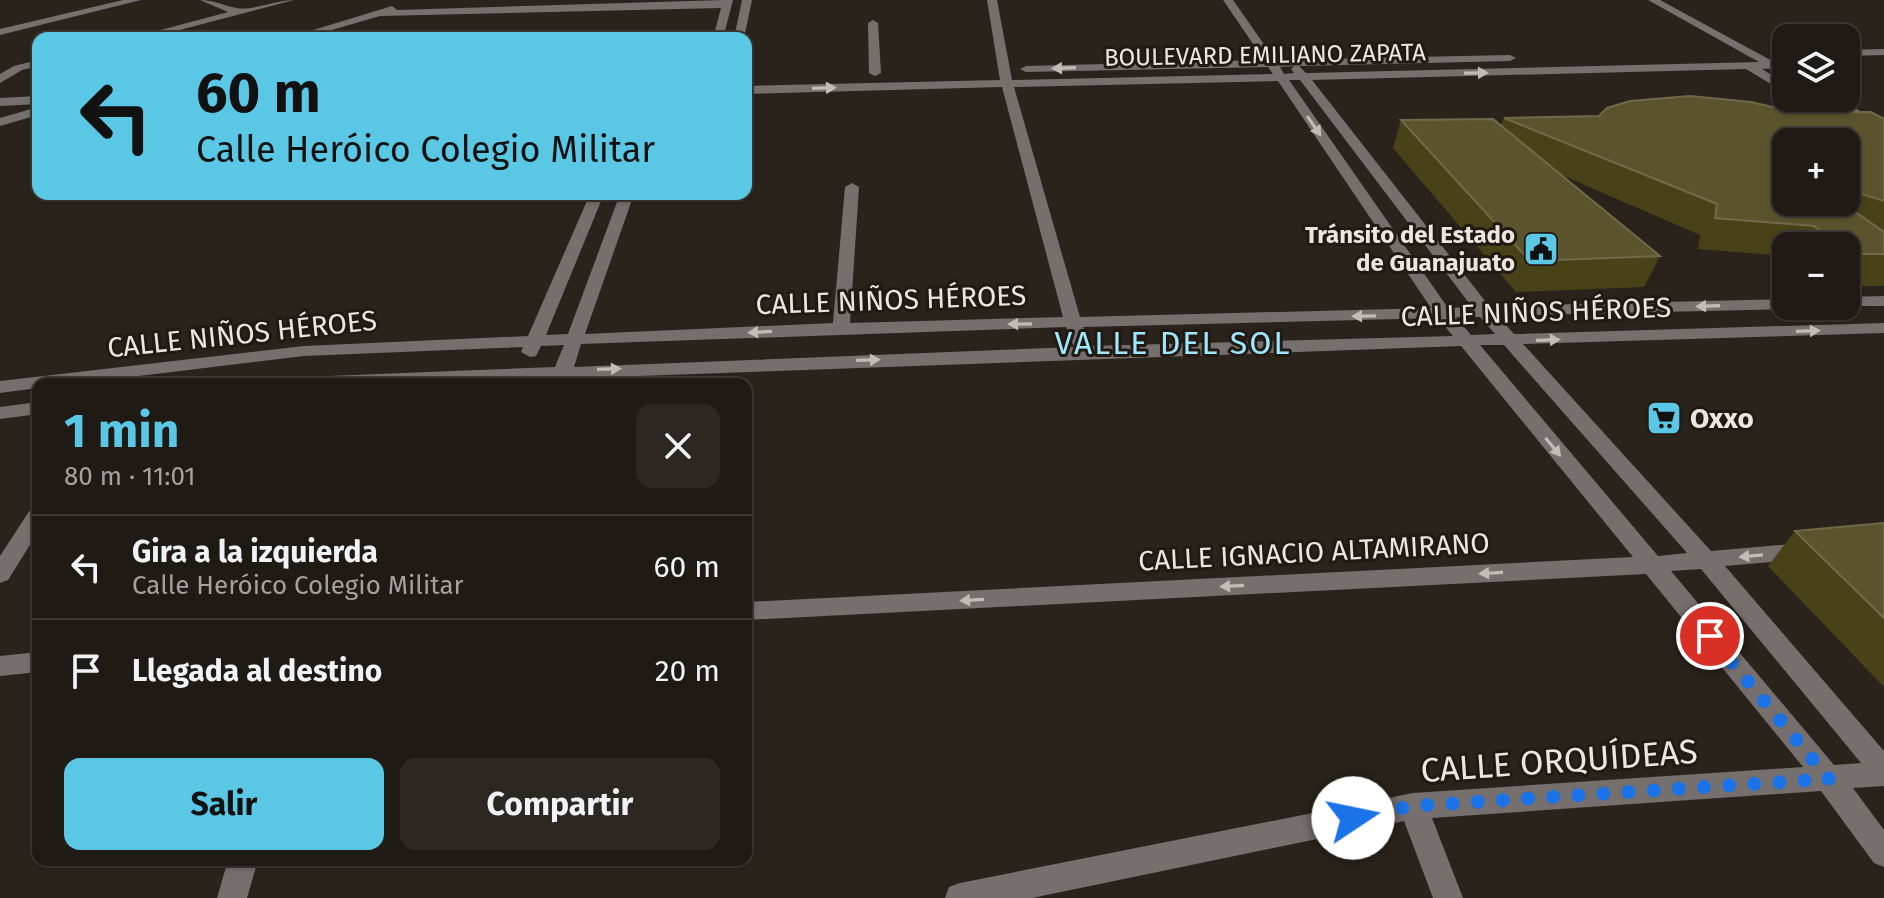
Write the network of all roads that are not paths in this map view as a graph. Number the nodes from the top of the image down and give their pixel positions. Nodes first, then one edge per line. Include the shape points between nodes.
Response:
1 (136, 0) edge
2 (205, 0) edge
3 (289, 0) edge
4 (423, 0) edge
5 (747, 0) edge
6 (992, 0) edge
7 (1228, 0) edge
8 (1653, 0) edge
9 (728, 2) edge
10 (238, 12) junction
11 (381, 13) junction
12 (873, 23) dead end
13 (0, 32) edge
14 (160, 32) edge
15 (313, 32) edge
16 (720, 32) edge
17 (740, 32) edge
18 (1884, 52) edge
19 (1860, 53) edge
20 (1772, 56) edge
21 (1750, 60) junction
22 (32, 64) edge
23 (1772, 64) edge
24 (1860, 65) edge
25 (1884, 65) edge
26 (0, 68) edge
27 (18, 68) junction
28 (1287, 69) junction
29 (875, 73) junction
30 (890, 73) dead end
31 (861, 74) dead end
32 (818, 75) dead end
33 (1002, 75) junction
34 (752, 77) edge
35 (1772, 78) edge
36 (0, 79) edge
37 (752, 90) edge
38 (32, 91) edge
39 (0, 92) edge
40 (32, 100) edge
41 (0, 102) edge
42 (1825, 112) edge
43 (1853, 112) edge
44 (32, 113) edge
45 (0, 122) edge
46 (1884, 130) edge
47 (1884, 147) edge
48 (852, 187) dead end
49 (594, 200) edge
50 (625, 200) edge
51 (1884, 301) edge
52 (1860, 302) edge
53 (1772, 304) edge
54 (1485, 312) junction
55 (1444, 314) junction
56 (1073, 323) junction
57 (841, 328) junction
58 (1884, 328) edge
59 (575, 341) junction
60 (1510, 341) junction
61 (535, 342) junction
62 (1467, 343) junction
63 (1085, 352) junction
64 (563, 371) junction
65 (519, 373) junction
66 (132, 378) edge
67 (410, 378) edge
68 (32, 385) edge
69 (0, 387) edge
70 (32, 409) edge
71 (0, 413) edge
72 (32, 524) edge
73 (1825, 549) edge
74 (1707, 561) junction
75 (1650, 565) junction
76 (0, 574) edge
77 (752, 611) edge
78 (32, 663) edge
79 (0, 666) edge
80 (1884, 773) edge
81 (1829, 779) junction
82 (1413, 806) junction
83 (1884, 853) edge
84 (241, 866) edge
85 (232, 898) edge
86 (960, 898) edge
87 (1448, 898) edge

1 - 13 street
2 - 10 street
3 - 10 street
4 - 11 street
5 - 17 street
6 - 33 street
7 - 28 street
8 - 21 street
9 - 11 street
9 - 16 street
10 - 14 street
11 - 15 street
12 - 29 street
18 - 19 street
20 - 21 street, BOULEVARD EMILIANO ZAPATA
21 - 23 street, BOULEVARD EMILIANO ZAPATA
28 -> 21 street, BOULEVARD EMILIANO ZAPATA
21 - 28 street, BOULEVARD EMILIANO ZAPATA via 1730,55
21 - 35 street
22 - 27 street
24 - 25 street
26 - 27 street
27 - 36 street
28 - 33 street, BOULEVARD EMILIANO ZAPATA
28 -> 33 street, BOULEVARD EMILIANO ZAPATA
28 - 54 street
28 -> 55 street
29 - 30 street
29 - 31 street
32 - 34 street
37 -> 33 street, BOULEVARD EMILIANO ZAPATA
33 - 56 street
38 - 39 street
40 - 41 street
42 - 47 street
43 - 46 street
44 - 45 street
48 - 57 street
49 - 61 street
50 - 59 street
51 - 52 street
53 -> 54 street, CALLE NIÑOS HÉROES
54 - 55 street, CALLE NIÑOS HÉROES
54 - 60 street
55 -> 56 street, CALLE NIÑOS HÉROES
55 - 62 street
56 -> 57 street, CALLE NIÑOS HÉROES
56 - 63 street
57 -> 59 street, CALLE NIÑOS HÉROES
60 -> 58 street, CALLE NIÑOS HÉROES
59 - 61 street, CALLE NIÑOS HÉROES
59 - 64 street
60 - 62 street, CALLE NIÑOS HÉROES
60 - 74 street
61 - 65 street
61 - 66 street, CALLE NIÑOS HÉROES via 304,351
62 - 63 street, CALLE NIÑOS HÉROES
62 -> 75 street
64 -> 63 street, CALLE NIÑOS HÉROES
64 - 65 street, CALLE NIÑOS HÉROES
65 - 67 street, CALLE NIÑOS HÉROES
68 - 69 street, CALLE NIÑOS HÉROES
70 - 71 street
72 - 76 street
73 -> 74 street, CALLE IGNACIO ALTAMIRANO
74 - 75 street, CALLE IGNACIO ALTAMIRANO
74 - 80 street
75 -> 77 street, CALLE IGNACIO ALTAMIRANO
75 - 81 street
78 - 79 street
80 - 81 street, CALLE ORQUÍDEAS
81 - 82 street, CALLE ORQUÍDEAS
81 - 83 street
82 - 86 street, CALLE ORQUÍDEAS
82 - 87 street
84 - 85 street

